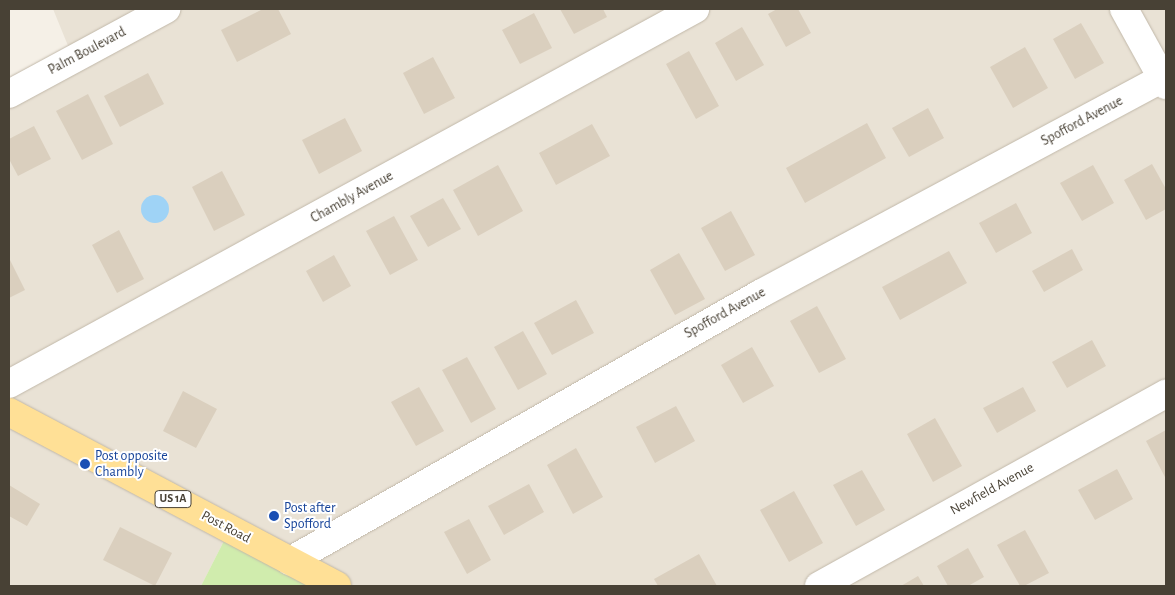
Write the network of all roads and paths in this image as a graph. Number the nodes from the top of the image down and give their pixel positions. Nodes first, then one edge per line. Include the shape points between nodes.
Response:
1 (166, 9) edge
2 (695, 9) edge
3 (1124, 9) edge
4 (1165, 80) edge
5 (9, 94) edge
6 (9, 384) edge
7 (1166, 394) edge
8 (9, 412) edge
9 (290, 561) junction
10 (337, 586) edge
11 (819, 586) edge

1 - 5 street, Palm Boulevard
2 - 6 street, Chambly Avenue
3 - 4 street
4 - 9 street, Spofford Avenue via 760,294
7 - 11 street, Newfield Avenue
8 - 9 main road, Post Road / US 1A
9 - 10 main road, Post Road / US 1A

